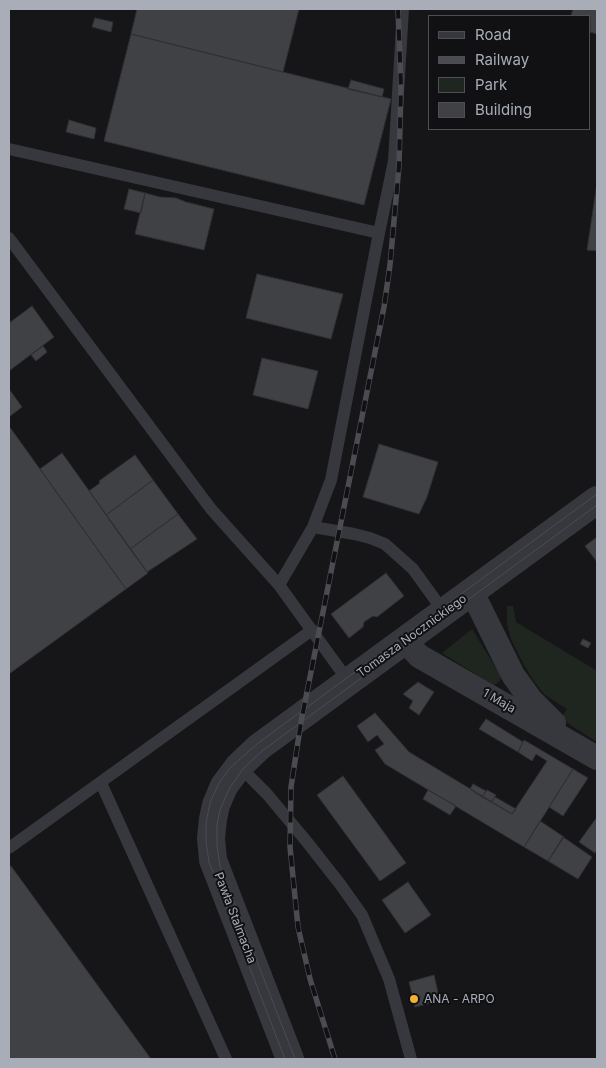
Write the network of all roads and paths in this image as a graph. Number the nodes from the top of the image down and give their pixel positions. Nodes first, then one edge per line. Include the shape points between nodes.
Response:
1 (403, 9) edge
2 (9, 149) edge
3 (379, 233) junction
4 (9, 238) edge
5 (597, 500) edge
6 (313, 527) junction
7 (279, 585) junction
8 (472, 592) junction
9 (444, 612) junction
10 (312, 630) junction
11 (405, 641) junction
12 (349, 682) junction
13 (597, 758) edge
14 (235, 771) junction
15 (101, 783) junction
16 (9, 848) edge
17 (226, 1059) edge
18 (290, 1059) edge
19 (411, 1059) edge

1 - 3 lane via 394,161
2 - 3 lane
3 - 6 lane via 331,480
4 - 7 lane via 210,509
5 - 8 street, Tomasza Nocznickiego
6 - 7 lane
6 - 9 lane via 354,534 385,544 413,568
7 - 10 lane
8 - 9 street, Tomasza Nocznickiego
8 - 13 street, 1 Maja via 522,688 554,723
9 - 11 street, Tomasza Nocznickiego
10 - 12 lane
10 - 15 lane
11 - 12 street, Tomasza Nocznickiego
11 - 13 street, 1 Maja via 419,656
12 - 14 street, Tomasza Nocznickiego via 260,747
14 - 18 street, Pawła Stalmacha via 222,790 214,812 211,838 214,860
14 - 19 lane via 266,794 362,915 389,979
15 - 16 lane
15 - 17 lane

